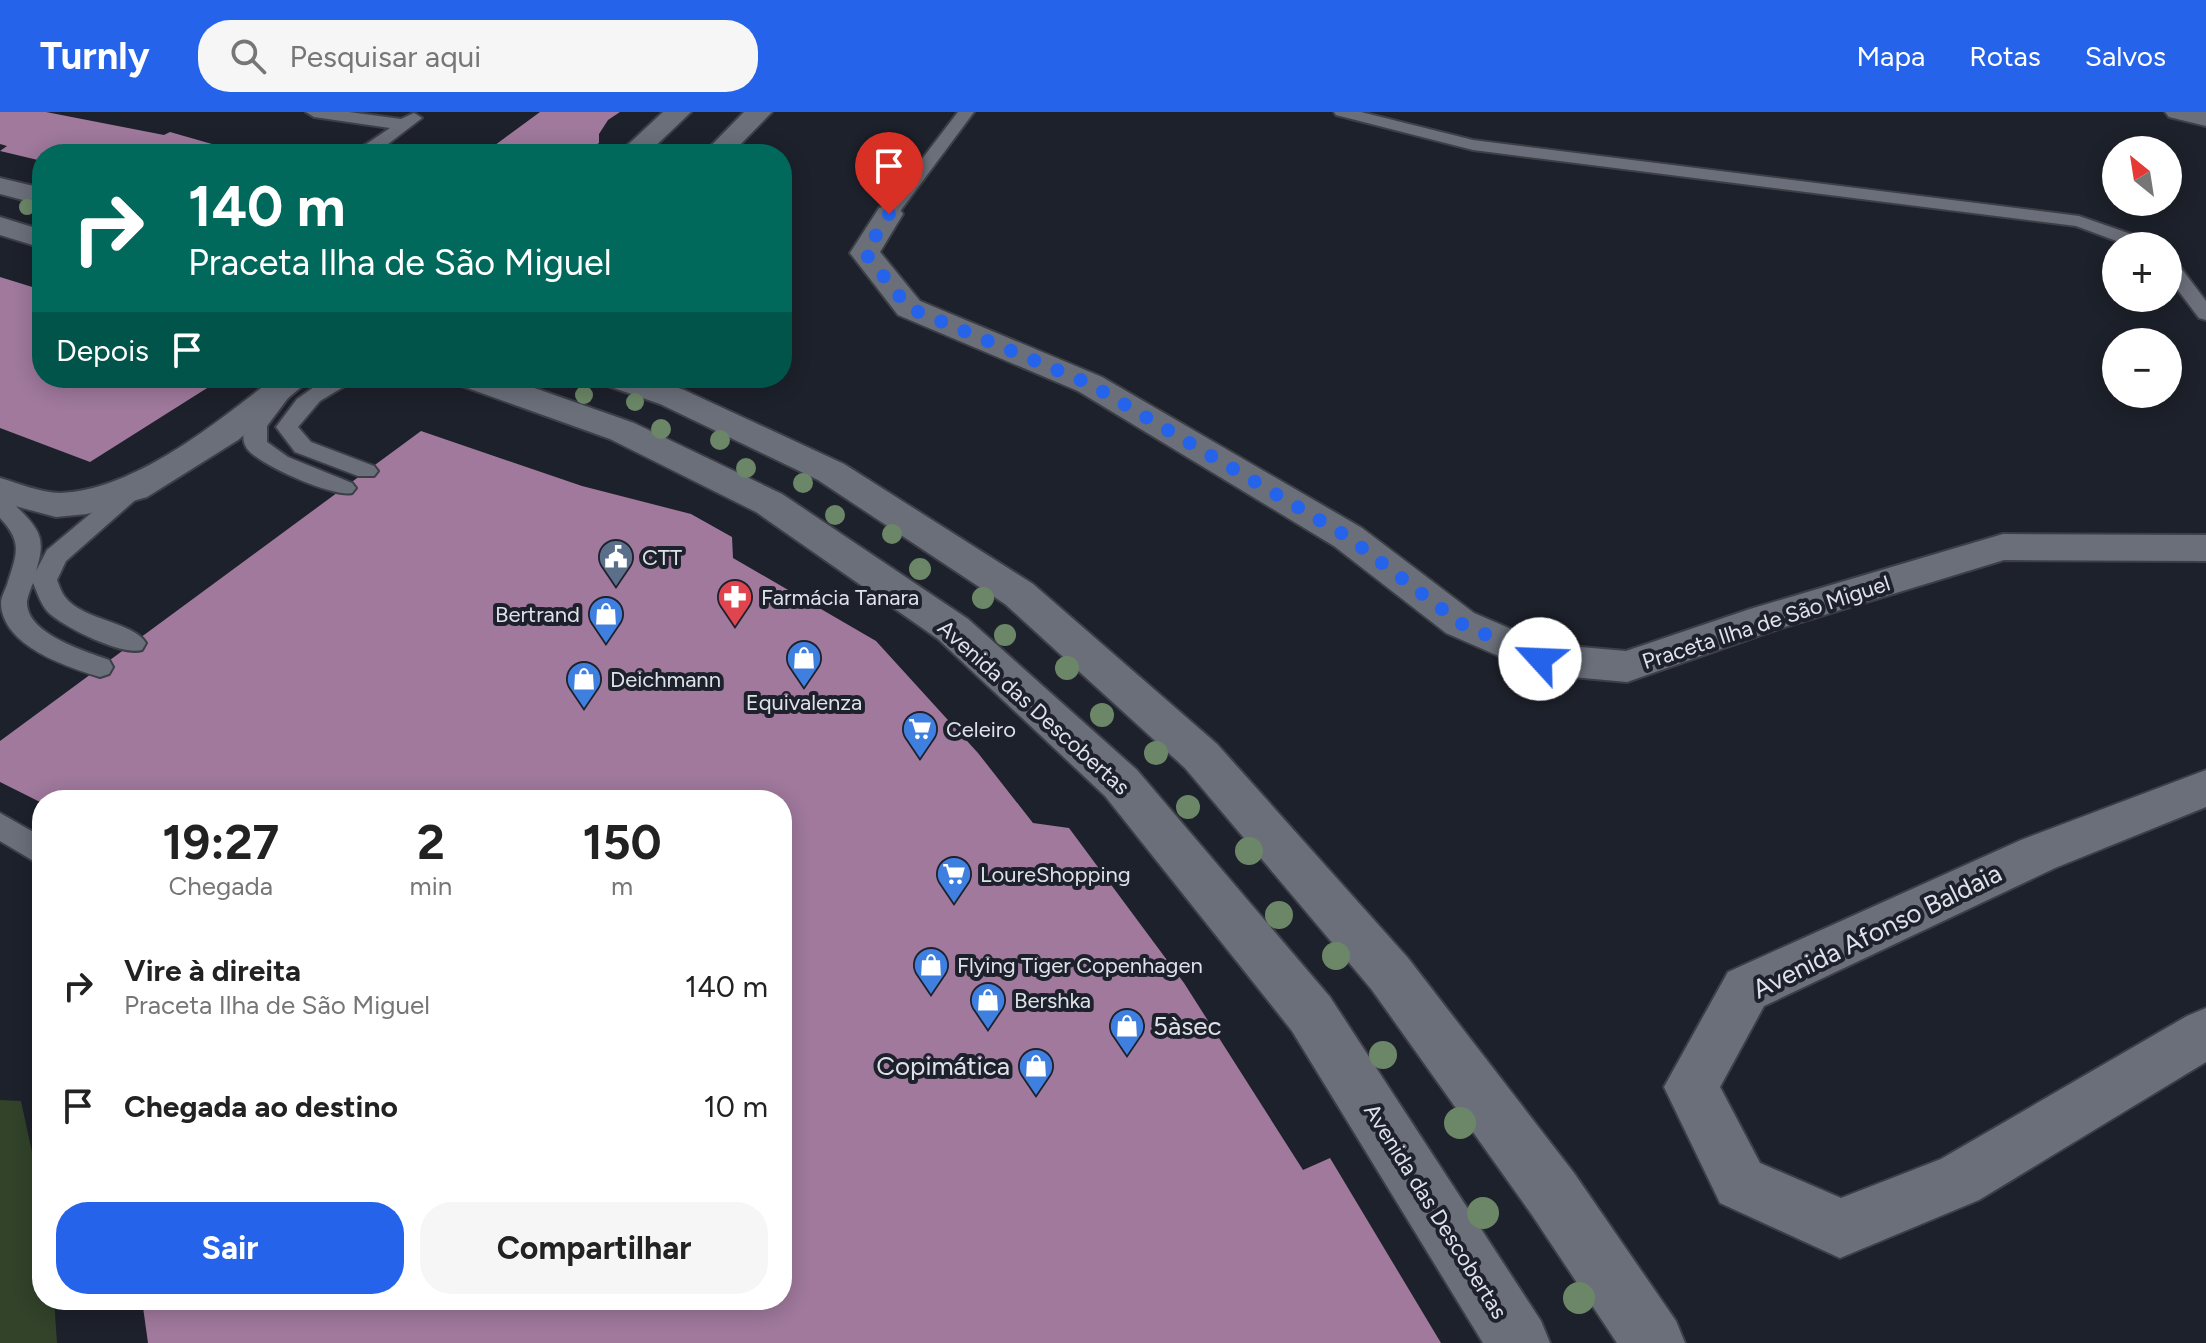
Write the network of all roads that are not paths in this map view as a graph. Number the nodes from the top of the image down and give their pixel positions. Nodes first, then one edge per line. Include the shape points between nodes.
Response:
1 (314, 112) edge
2 (420, 112) edge
3 (678, 112) edge
4 (759, 112) edge
5 (966, 112) edge
6 (1342, 112) edge
7 (2178, 112) edge
8 (2206, 118) edge
9 (406, 125) junction
10 (378, 144) edge
11 (642, 144) edge
12 (726, 144) edge
13 (0, 186) edge
14 (32, 194) edge
15 (889, 214) joint
16 (0, 226) edge
17 (2109, 232) edge
18 (32, 236) edge
19 (2182, 282) edge
20 (2206, 314) edge
21 (282, 388) edge
22 (285, 388) edge
23 (324, 388) edge
24 (503, 388) edge
25 (646, 388) edge
26 (366, 471) dead end
27 (344, 488) dead end
28 (134, 489) junction
29 (0, 490) edge
30 (0, 504) edge
31 (2206, 548) edge
32 (133, 643) dead end
33 (100, 667) dead end
34 (2206, 788) edge
35 (0, 825) edge
36 (32, 846) edge
37 (2206, 1033) edge
38 (1519, 1343) edge
39 (1654, 1343) edge

1 - 9 lane
2 - 9 lane
3 - 11 street
4 - 12 street
5 - 15 lane
6 - 17 lane via 1473,145 2079,221
7 - 8 street
9 - 10 lane
13 - 14 street
15 - 31 street, Praceta Ilha de São Miguel via 865,253 909,308 1090,384 1348,537 1460,623 1540,659 1627,667 1764,619 2003,547
16 - 18 street
19 - 20 lane
21 - 28 street via 226,432
22 - 27 lane via 256,426 256,445 280,462
23 - 26 lane via 298,409 287,427 303,447
24 - 38 street, Avenida das Descobertas via 622,431 769,503 953,629 1121,783 1311,1014
25 - 39 street via 843,480 1019,594 1201,756 1390,974 1553,1194
28 - 29 street via 56,505
28 - 32 lane via 56,556 44,580 56,605
30 - 33 lane via 27,532 29,553 14,603 22,626 52,649
34 - 37 street, Avenida Afonso Baldaia via 2038,854 1746,989 1691,1087 1740,1183 1840,1228 1959,1180
35 - 36 lane

